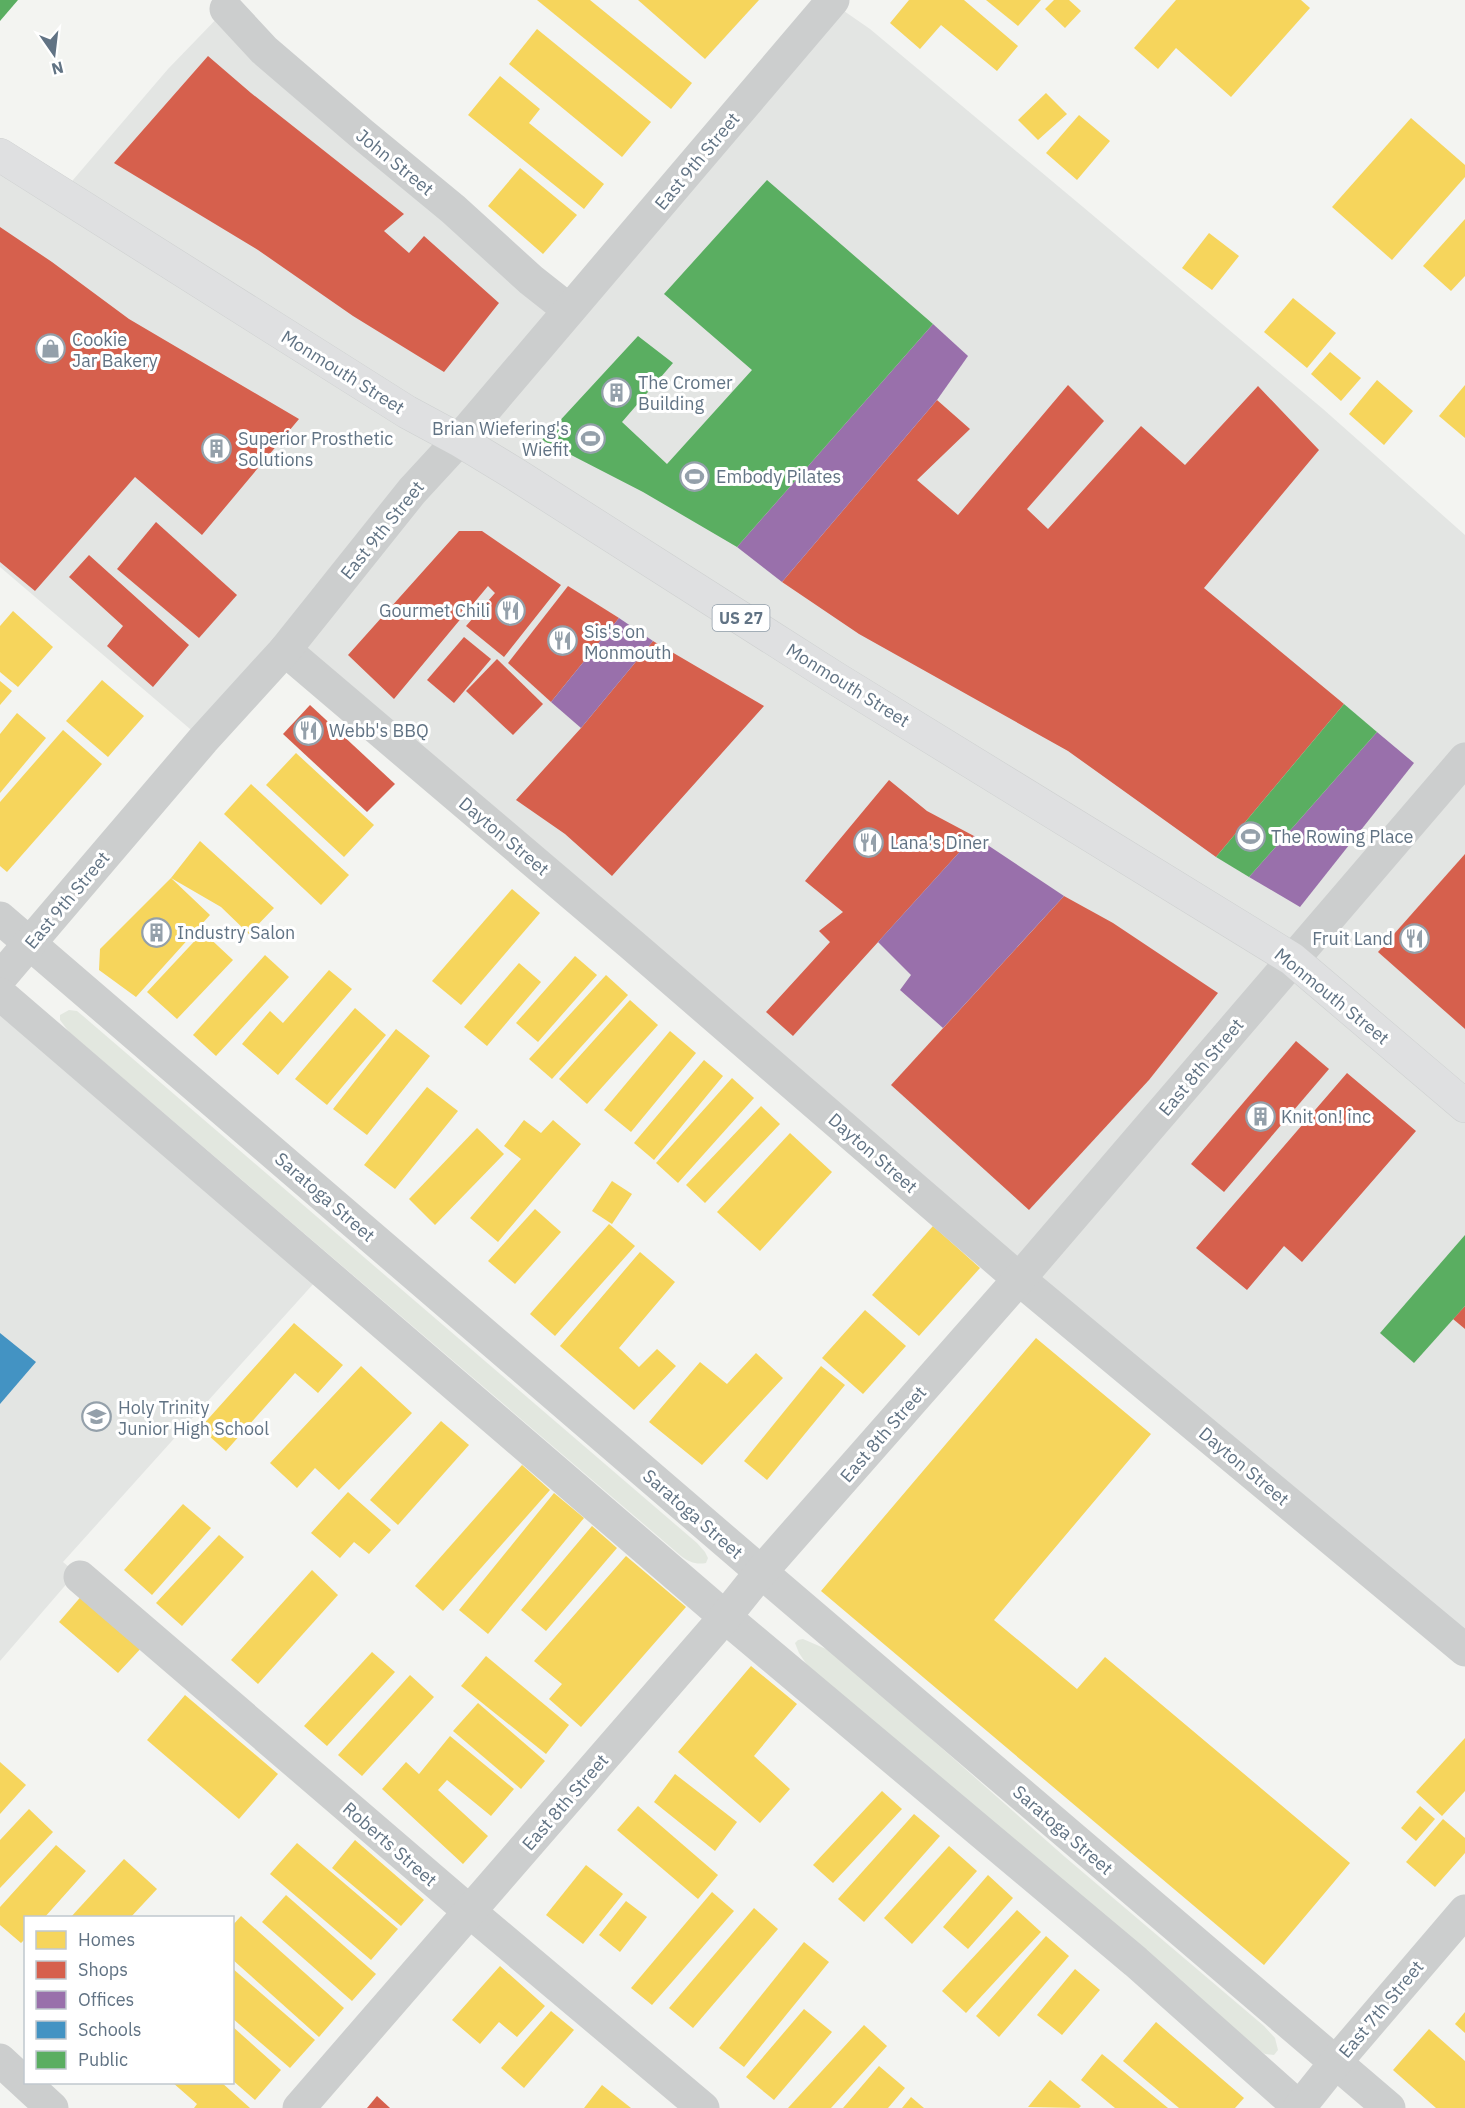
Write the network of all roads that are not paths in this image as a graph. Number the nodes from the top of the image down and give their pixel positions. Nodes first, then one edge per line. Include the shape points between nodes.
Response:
1 (831, 1) edge
2 (226, 9) dead end
3 (0, 154) edge
4 (569, 310) junction
5 (459, 440) junction
6 (285, 650) junction
7 (1465, 759) edge
8 (0, 918) edge
9 (30, 943) junction
10 (1292, 959) junction
11 (0, 978) edge
12 (0, 994) edge
13 (1465, 1106) edge
14 (1019, 1279) junction
15 (761, 1572) junction
16 (80, 1577) dead end
17 (725, 1617) junction
18 (1465, 1650) edge
19 (469, 1911) junction
20 (1465, 1911) edge
21 (0, 2060) edge
22 (1335, 2063) junction
23 (24, 2082) edge
24 (26, 2084) edge
25 (52, 2108) edge
26 (299, 2108) edge
27 (703, 2108) edge
28 (1300, 2108) edge
29 (1389, 2108) edge

1 - 4 street, East 9th Street
2 - 4 street, John Street via 264,50
3 - 5 main road, Monmouth Street / US 27 via 397,406
4 - 5 street, East 9th Street
5 - 6 street, East 9th Street via 412,491
5 - 10 main road, Monmouth Street / US 27 via 835,678
6 - 9 street, East 9th Street
6 - 14 street, Dayton Street
7 - 10 street, East 8th Street
8 - 9 street, Saratoga Street
9 - 11 street, East 9th Street
9 - 15 street, Saratoga Street
10 - 13 main road, Monmouth Street / US 27
10 - 14 street, East 8th Street
12 - 17 street
14 - 15 street, East 8th Street
14 - 18 street, Dayton Street
15 - 17 street, East 8th Street
15 - 22 street, Saratoga Street
16 - 19 street, Roberts Street
17 - 19 street, East 8th Street
17 - 28 street via 1127,1954
19 - 26 street, East 8th Street
19 - 27 street, Roberts Street
20 - 22 street, East 7th Street
21 - 23 street
22 - 28 street, East 7th Street
22 - 29 street, Saratoga Street
24 - 25 street

